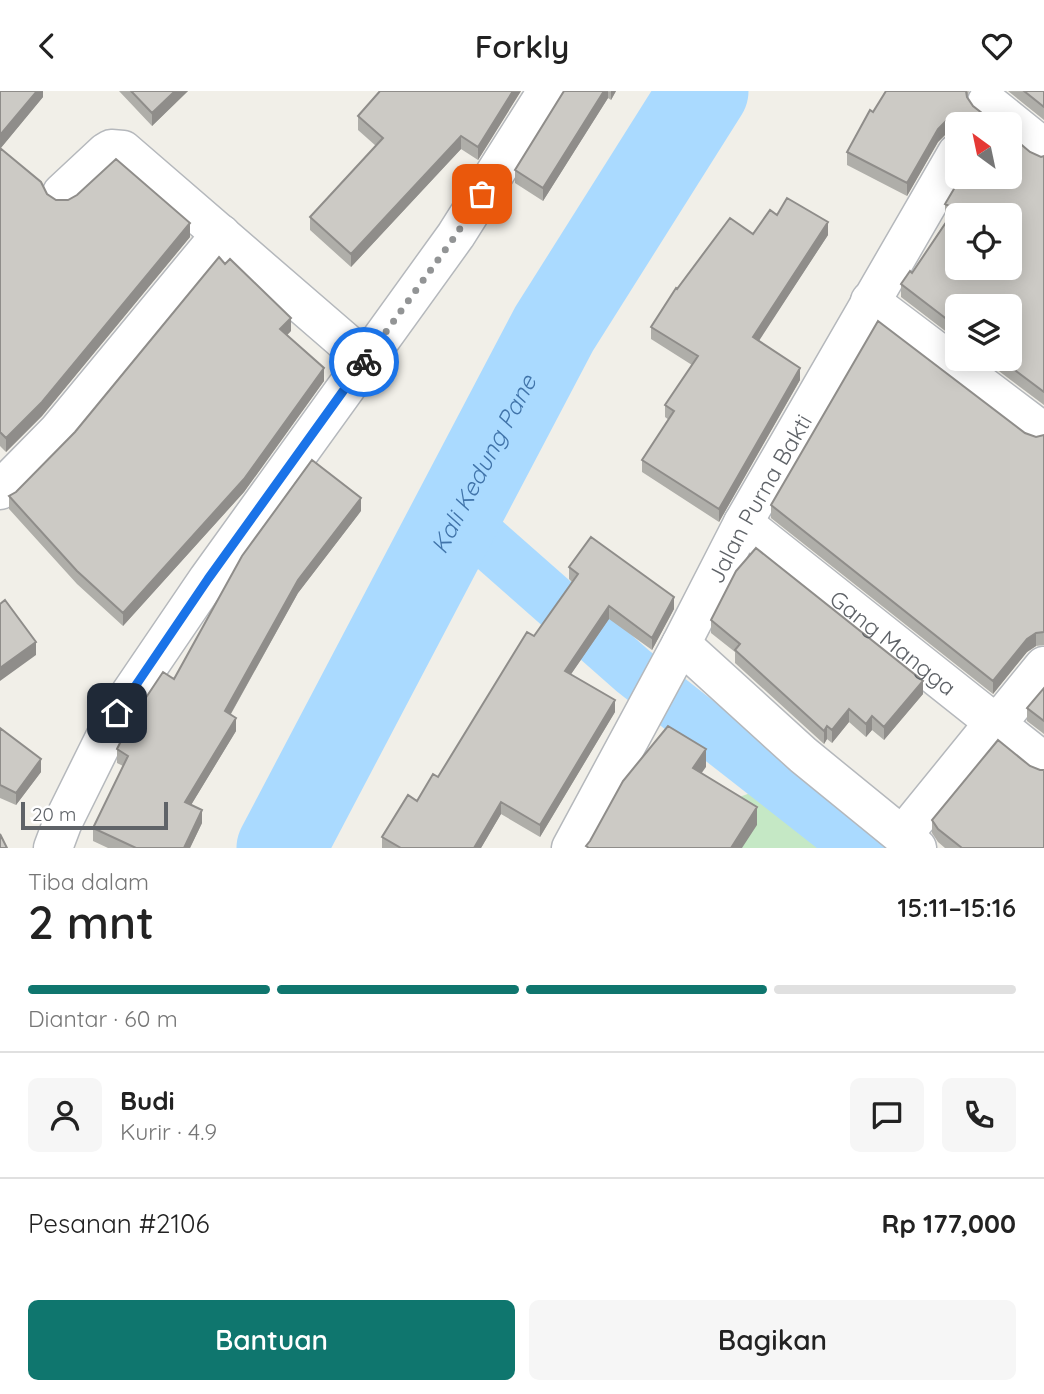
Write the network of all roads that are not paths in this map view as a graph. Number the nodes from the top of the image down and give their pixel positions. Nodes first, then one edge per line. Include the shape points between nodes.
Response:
1 (547, 91) edge
2 (985, 106) edge
3 (1044, 148) edge
4 (945, 173) edge
5 (62, 193) dead end
6 (221, 234) junction
7 (870, 300) junction
8 (366, 360) junction
9 (1038, 428) dead end
10 (0, 490) edge
11 (743, 523) junction
12 (681, 644) junction
13 (1044, 666) edge
14 (995, 723) junction
15 (1044, 762) edge
16 (910, 842) edge
17 (53, 848) edge
18 (571, 848) edge

1 - 8 street via 456,235
2 - 3 street
4 - 7 street, Jalan Purna Bakti
5 - 6 street via 106,152 123,150
6 - 8 street
6 - 10 street via 58,431
7 - 9 street
7 - 11 street, Jalan Purna Bakti
8 - 17 street via 117,713
11 - 12 street, Jalan Purna Bakti
11 - 14 street, Gang Mangga
12 - 16 street via 803,755
12 - 18 street, Jalan Purna Bakti
13 - 14 street
14 - 15 street, Gang Mangga
14 - 16 street

